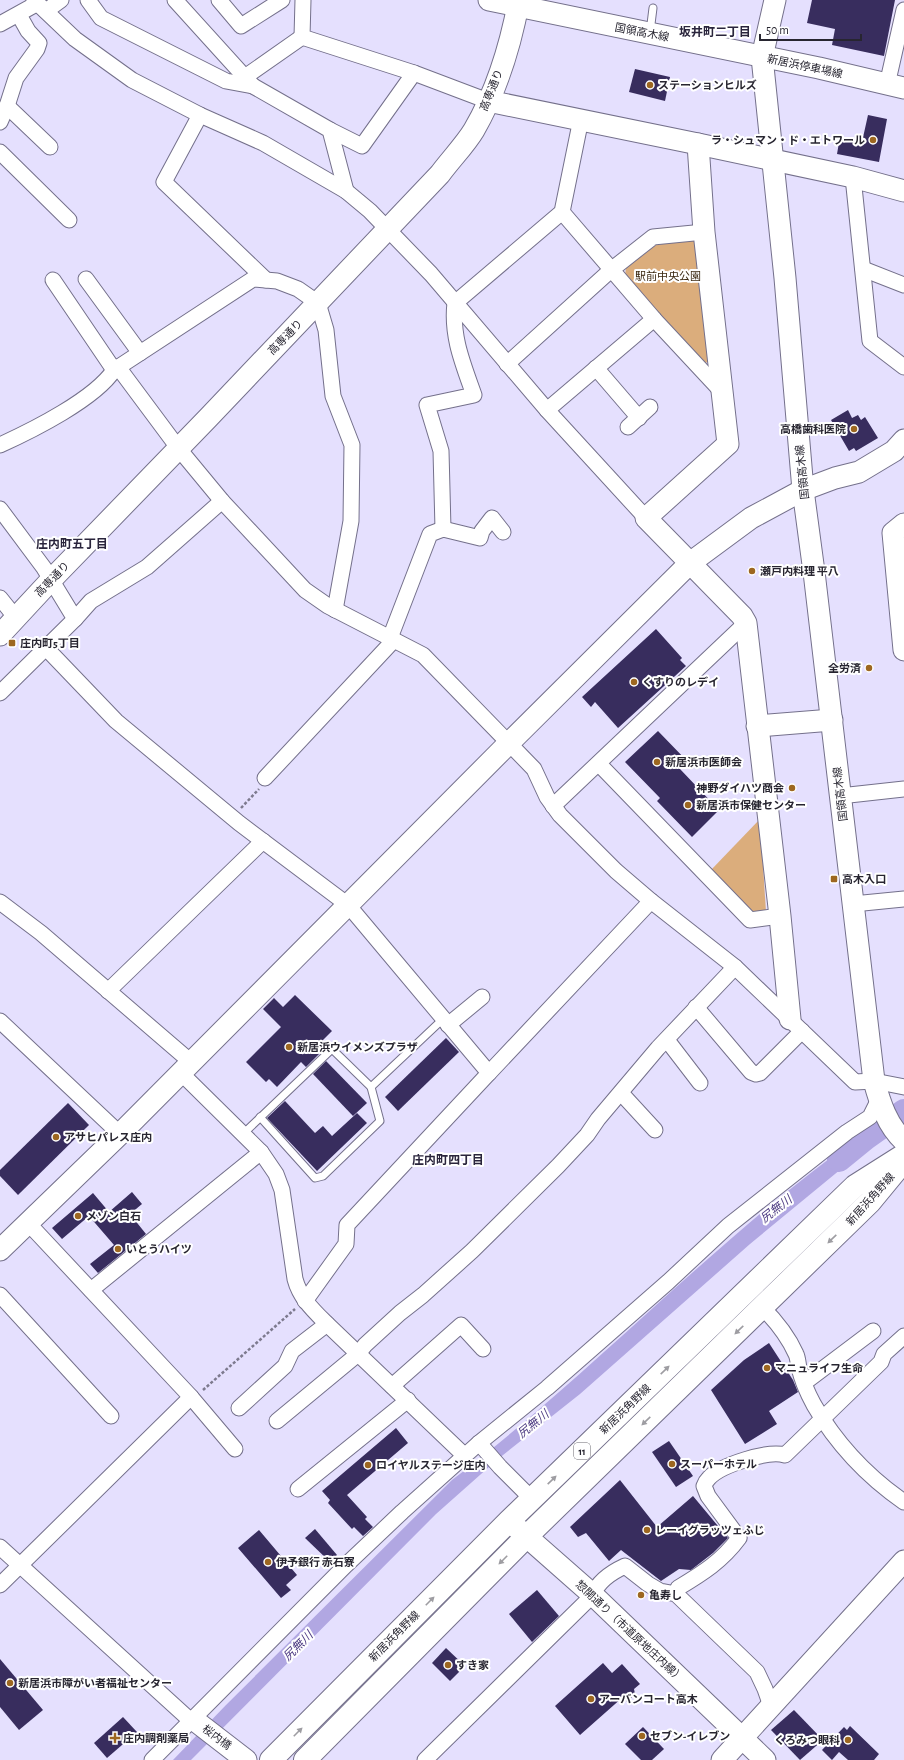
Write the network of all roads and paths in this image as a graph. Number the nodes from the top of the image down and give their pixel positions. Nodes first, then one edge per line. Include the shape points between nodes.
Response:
1 (61, 0) edge
2 (88, 0) edge
3 (175, 0) edge
4 (219, 0) edge
5 (282, 0) edge
6 (303, 0) edge
7 (489, 0) edge
8 (775, 0) edge
9 (518, 3) edge
10 (39, 5) edge
11 (654, 8) dead end
12 (904, 10) edge
13 (19, 15) junction
14 (0, 24) edge
15 (650, 34) junction
16 (302, 37) junction
17 (762, 57) junction
18 (414, 73) junction
19 (249, 81) junction
20 (896, 86) edge
21 (488, 101) junction
22 (7, 106) junction
23 (200, 115) junction
24 (581, 119) junction
25 (0, 122) edge
26 (330, 130) junction
27 (698, 144) junction
28 (50, 147) dead end
29 (0, 152) edge
30 (772, 160) junction
31 (852, 177) junction
32 (346, 191) junction
33 (904, 191) edge
34 (562, 212) junction
35 (69, 220) dead end
36 (388, 230) junction
37 (704, 232) junction
38 (863, 269) junction
39 (611, 270) junction
40 (86, 279) dead end
41 (53, 280) dead end
42 (266, 280) junction
43 (904, 285) edge
44 (318, 303) junction
45 (455, 303) junction
46 (654, 319) junction
47 (140, 353) junction
48 (506, 364) junction
49 (904, 367) edge
50 (116, 368) junction
51 (596, 368) junction
52 (722, 392) junction
53 (650, 407) dead end
54 (548, 410) junction
55 (0, 445) edge
56 (179, 449) junction
57 (901, 451) edge
58 (803, 490) junction
59 (222, 501) junction
60 (0, 509) edge
61 (646, 518) junction
62 (904, 524) edge
63 (443, 529) junction
64 (504, 532) dead end
65 (690, 563) junction
66 (51, 580) junction
67 (0, 598) edge
68 (335, 610) junction
69 (16, 618) junction
70 (75, 619) junction
71 (746, 623) junction
72 (0, 635) edge
73 (392, 639) junction
74 (46, 648) junction
75 (904, 650) edge
76 (0, 693) edge
77 (832, 720) junction
78 (757, 726) junction
79 (509, 743) junction
80 (599, 764) junction
81 (265, 778) joint
82 (904, 789) edge
83 (840, 796) junction
84 (553, 806) junction
85 (232, 817) junction
86 (263, 842) junction
87 (904, 899) edge
88 (0, 902) edge
89 (651, 902) junction
90 (853, 904) junction
91 (348, 906) junction
92 (780, 916) junction
93 (735, 967) junction
94 (108, 991) junction
95 (482, 997) dead end
96 (696, 1007) junction
97 (0, 1021) edge
98 (445, 1022) junction
99 (796, 1025) junction
100 (666, 1040) junction
101 (186, 1067) junction
102 (489, 1073) junction
103 (700, 1083) dead end
104 (371, 1087) junction
105 (904, 1087) edge
106 (621, 1093) junction
107 (887, 1114) edge
108 (260, 1117) junction
109 (655, 1130) dead end
110 (120, 1134) junction
111 (243, 1134) junction
112 (261, 1152) junction
113 (904, 1155) edge
114 (904, 1160) edge
115 (28, 1223) junction
116 (0, 1250) edge
117 (91, 1290) junction
118 (0, 1295) edge
119 (305, 1301) junction
120 (762, 1307) junction
121 (327, 1324) junction
122 (872, 1331) dead end
123 (904, 1336) edge
124 (483, 1349) dead end
125 (358, 1354) junction
126 (804, 1383) junction
127 (392, 1386) junction
128 (192, 1398) junction
129 (408, 1400) junction
130 (239, 1408) dead end
131 (111, 1416) dead end
132 (823, 1417) junction
133 (277, 1421) dead end
134 (481, 1446) junction
135 (235, 1449) dead end
136 (465, 1456) junction
137 (298, 1489) dead end
138 (532, 1499) junction
139 (904, 1502) edge
140 (509, 1521) junction
141 (526, 1537) junction
142 (0, 1547) edge
143 (904, 1561) edge
144 (20, 1565) junction
145 (0, 1585) edge
146 (676, 1594) junction
147 (593, 1595) junction
148 (771, 1706) junction
149 (195, 1722) junction
150 (743, 1738) junction
151 (241, 1756) edge
152 (152, 1760) edge
153 (271, 1760) edge
154 (305, 1760) edge
155 (425, 1760) edge
156 (722, 1760) edge
157 (765, 1760) edge

1 - 10 street
2 - 19 street via 102,18 226,81
3 - 19 street
4 - 5 street via 241,26
6 - 16 street
7 - 9 street, 国領高木線
8 - 17 street, 新居浜停車場線
9 - 15 street, 国領高木線
9 - 21 street, 高専通り via 507,51
10 - 13 street
10 - 23 street via 75,39 132,80
11 - 15 lane
12 - 20 street
13 - 14 street
13 - 22 street via 39,43 37,50 16,78
15 - 17 street, 国領高木線
16 - 18 street
16 - 19 street
17 - 20 street, 新居浜停車場線
17 - 30 street, 国領高木線
18 - 21 street
18 - 26 street via 362,146
19 - 26 street
21 - 24 street
21 - 36 street, 高専通り via 474,131
22 - 25 street
22 - 28 street
23 - 32 street via 263,143
23 - 42 street via 164,182
24 - 27 street
24 - 34 street
26 - 32 street
27 - 30 street
27 - 37 street
29 - 35 street
30 - 31 street
30 - 58 street, 国領高木線
31 - 33 street
31 - 38 street
32 - 36 street
34 - 39 street
34 - 45 street
36 - 44 street, 高専通り
36 - 45 street
37 - 39 street via 653,237
37 - 52 street
38 - 43 street
38 - 49 street via 870,341
39 - 46 street
39 - 48 street
40 - 47 street
41 - 50 street
42 - 44 street via 277,281 298,289
42 - 47 street via 253,279
44 - 56 street, 高専通り
44 - 68 street via 326,330 333,396 352,445 351,521
45 - 48 street
45 - 63 street via 457,349 474,395 427,405 440,451
46 - 51 street
46 - 52 street
47 - 50 street
48 - 54 street
50 - 55 street via 80,401
50 - 56 street
51 - 53 street via 633,422
51 - 54 street
52 - 61 street via 728,444
54 - 61 street
56 - 59 street
56 - 66 street, 高専通り
57 - 58 street via 859,472
58 - 65 street via 751,518
58 - 77 street, 国領高木線
59 - 68 street via 305,590
59 - 70 street via 147,567 91,601
60 - 66 street
61 - 65 street
62 - 75 street via 893,533
63 - 64 street via 480,538 492,518
63 - 73 street via 430,534
65 - 71 street
65 - 79 street
66 - 69 street, 高専通り
66 - 70 street
67 - 69 street
68 - 73 street
69 - 72 street, 高専通り
70 - 74 street
71 - 78 street
71 - 80 street
73 - 79 street via 423,655
73 - 81 street
74 - 76 street
74 - 85 street via 116,720
77 - 78 street
77 - 83 street, 国領高木線
78 - 92 street
79 - 84 street via 534,769
79 - 91 street
80 - 84 street
80 - 92 street via 750,920
81 - 85 path via 266,782
82 - 83 street
83 - 90 street, 国領高木線
84 - 89 street via 616,871
85 - 86 street
86 - 91 street
86 - 94 street
87 - 90 street
88 - 94 street via 42,933
89 - 93 street
89 - 102 street
90 - 107 street, 国領高木線
91 - 98 street
91 - 101 street
92 - 99 street
93 - 96 street
93 - 99 street
94 - 101 street
95 - 98 street
96 - 99 street via 751,1072 756,1074 760,1073
96 - 100 street
97 - 110 street
98 - 102 street
98 - 104 lane
99 - 107 street
100 - 103 street
100 - 106 street
101 - 110 street
101 - 111 street
102 - 119 street via 347,1225 346,1244
104 - 108 lane via 332,1049
104 - 108 lane via 380,1121 323,1176 315,1178
105 - 107 street
106 - 109 street
106 - 125 street via 587,1135 530,1195 434,1286 371,1339
107 - 134 street via 870,1117 848,1132 728,1226
108 - 111 lane
110 - 115 street
111 - 112 street
112 - 117 street
112 - 119 street via 276,1174 282,1190 295,1279
138 -> 113 main road, 新居浜角野線 / 11 via 856,1186
114 -> 120 main road, 新居浜角野線 / 11 via 870,1202
115 - 116 street
115 - 117 street
117 - 128 street
118 - 131 street
119 - 121 street
119 - 128 path
120 - 126 street via 775,1320 796,1354
120 -> 141 main road, 新居浜角野線 / 11
121 - 125 street
121 - 130 street via 292,1351 285,1366
122 - 126 street
123 - 132 street via 884,1354 881,1362
124 - 127 street via 461,1325
125 - 127 street
125 - 133 street
126 - 132 street
127 - 129 street
128 - 135 street
128 - 144 street
129 - 136 street
129 - 137 street
132 - 139 street via 860,1465
132 - 146 street via 786,1454 764,1454 736,1462 710,1477 704,1486 708,1496 740,1538 727,1554 704,1573 678,1588
134 - 136 street
134 - 138 street
136 - 149 street via 346,1565 231,1679
138 - 140 main road, 新居浜角野線 / 11
140 - 141 street, 惣開通り（市道原地庄内線）
153 -> 140 main road, 新居浜角野線 / 11
141 - 147 street, 惣開通り（市道原地庄内線）
141 -> 154 main road, 新居浜角野線 / 11
142 - 144 street
143 - 148 street
144 - 145 street
144 - 149 street
146 - 147 street via 660,1591 626,1566 605,1579
146 - 148 street via 757,1672
147 - 150 street, 惣開通り（市道原地庄内線）
147 - 155 street
148 - 150 street
149 - 151 street, 桜内橋
149 - 152 street
150 - 156 street
150 - 157 street, 惣開通り（市道原地庄内線）

